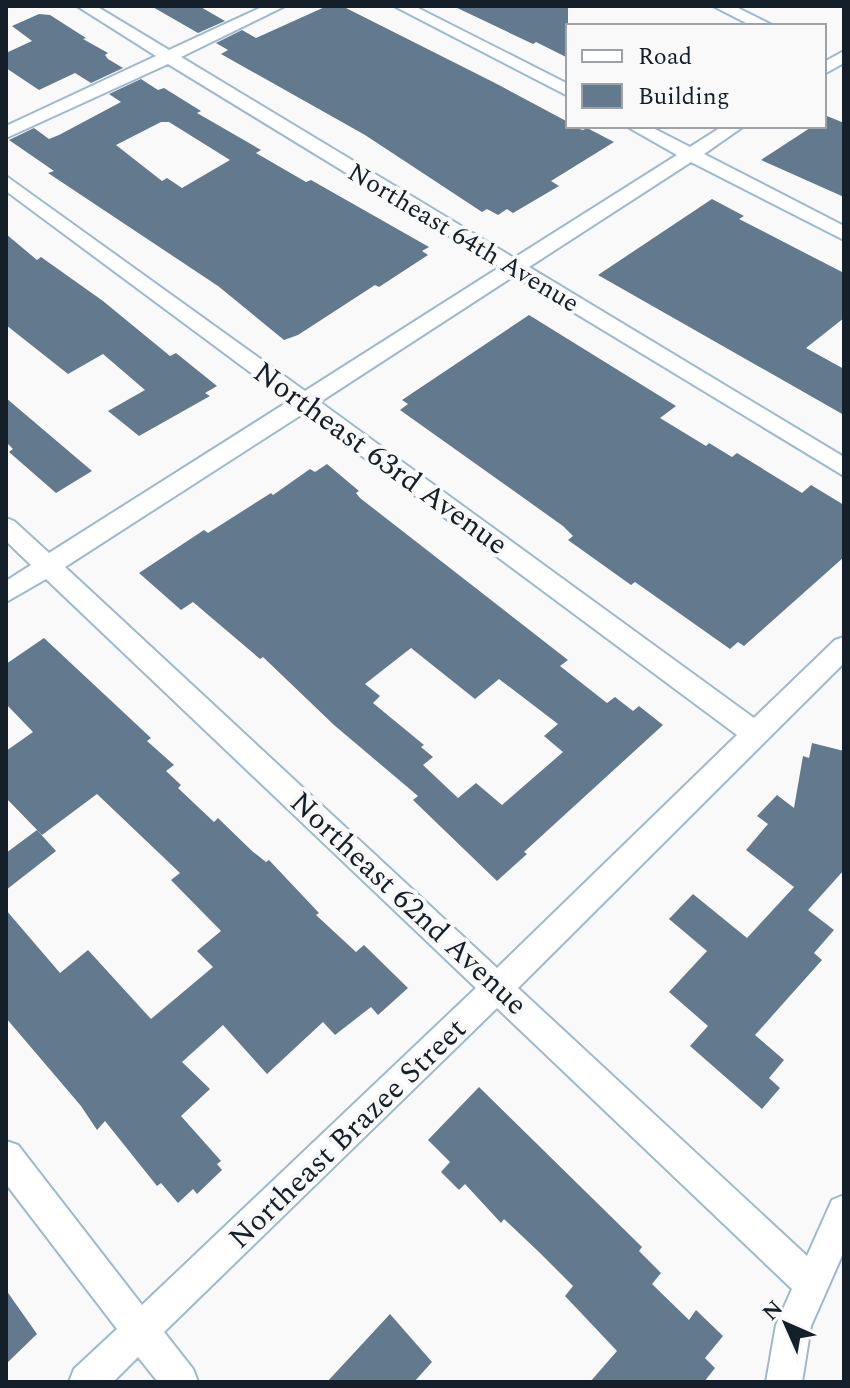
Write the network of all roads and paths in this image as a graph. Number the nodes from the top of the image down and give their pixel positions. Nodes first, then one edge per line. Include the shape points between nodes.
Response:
1 (85, 6) edge
2 (277, 6) edge
3 (402, 6) edge
4 (721, 6) edge
5 (762, 24) edge
6 (169, 57) junction
7 (566, 90) edge
8 (639, 128) edge
9 (732, 128) edge
10 (6, 133) edge
11 (691, 155) junction
12 (6, 182) edge
13 (844, 234) edge
14 (514, 268) junction
15 (304, 402) junction
16 (844, 468) edge
17 (6, 527) edge
18 (49, 566) junction
19 (6, 593) edge
20 (844, 647) edge
21 (755, 734) junction
22 (499, 986) junction
23 (6, 1157) edge
24 (844, 1212) edge
25 (810, 1282) junction
26 (140, 1330) junction
27 (87, 1382) edge
28 (180, 1382) edge
29 (784, 1382) edge

1 - 6 street, Northeast 64th Avenue
2 - 6 street
3 - 7 street
4 - 5 street
6 - 10 street
6 - 14 street, Northeast 64th Avenue
8 - 11 street
9 - 11 street
11 - 13 street
11 - 14 street
12 - 15 street, Northeast 63rd Avenue
14 - 15 street
14 - 16 street, Northeast 64th Avenue
15 - 18 street
15 - 21 street, Northeast 63rd Avenue
17 - 18 street, Northeast 62nd Avenue
18 - 19 street
18 - 22 street, Northeast 62nd Avenue
20 - 21 street, Northeast Brazee Street
21 - 22 street, Northeast Brazee Street
22 - 25 street, Northeast 62nd Avenue
22 - 26 street, Northeast Brazee Street
23 - 26 street
24 - 25 street
25 - 29 street via 794,1325
26 - 27 street, Northeast Brazee Street
26 - 28 street

